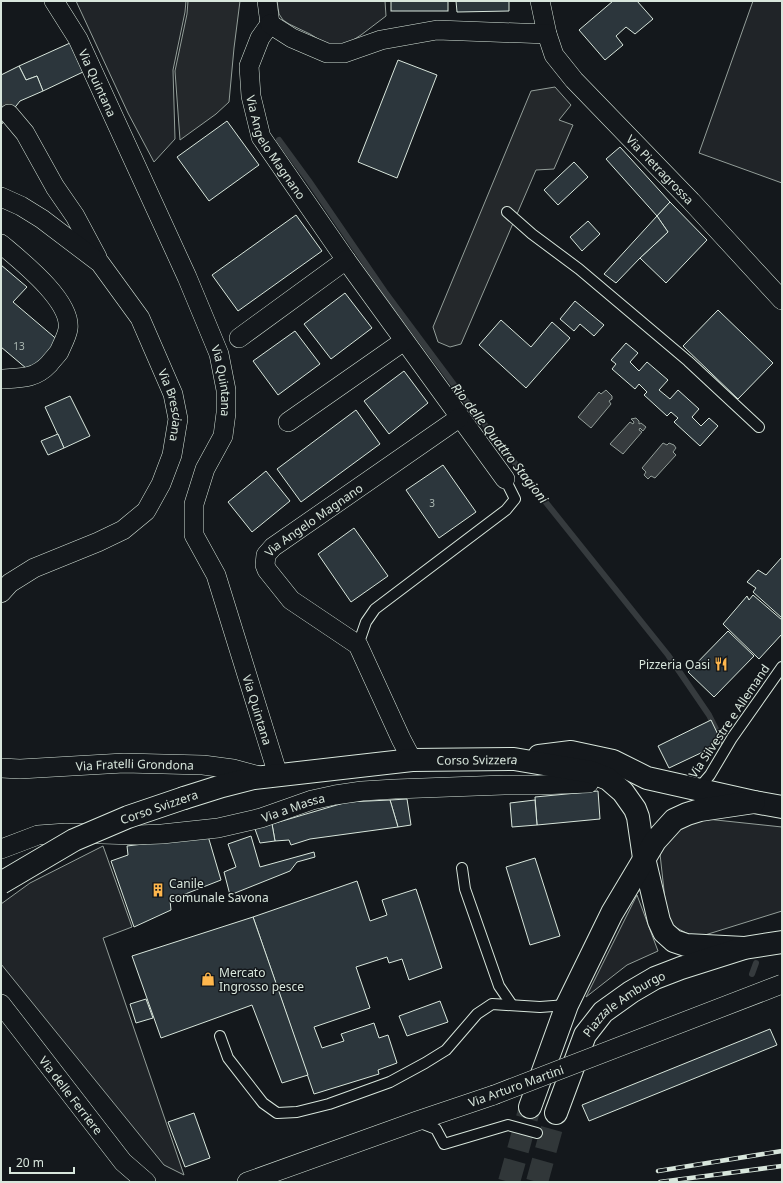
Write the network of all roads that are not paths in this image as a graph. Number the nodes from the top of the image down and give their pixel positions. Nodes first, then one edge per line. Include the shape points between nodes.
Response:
1 (54, 1) edge
2 (267, 1) edge
3 (540, 1) edge
4 (270, 24) junction
5 (547, 34) junction
6 (9, 114) tunnel mouth
7 (1, 197) edge
8 (507, 212) dead end
9 (1, 244) edge
10 (346, 260) junction
11 (100, 263) junction
12 (782, 300) edge
13 (239, 338) dead end
14 (404, 341) junction
15 (1, 379) edge
16 (459, 418) junction
17 (288, 422) dead end
18 (760, 427) dead end
19 (505, 479) joint
20 (1, 594) edge
21 (358, 645) junction
22 (782, 667) edge
23 (514, 759) junction
24 (412, 760) junction
25 (1, 768) edge
26 (272, 776) junction
27 (589, 783) dead end
28 (698, 789) junction
29 (754, 802) junction
30 (782, 807) edge
31 (1, 849) edge
32 (644, 858) junction
33 (462, 868) dead end
34 (1, 883) edge
35 (782, 942) edge
36 (744, 948) junction
37 (779, 987) edge
38 (1, 1004) edge
39 (512, 1005) junction
40 (567, 1005) junction
41 (220, 1036) dead end
42 (530, 1107) tunnel mouth
43 (556, 1113) tunnel mouth
44 (416, 1121) junction
45 (538, 1133) dead end
46 (146, 1182) edge
47 (247, 1182) edge

1 - 26 street, Via Quintana via 78,39 184,270 219,354 226,390 223,436 205,469 194,504 194,535 216,575
2 - 4 street
3 - 5 street, Via Pietragrossa
4 - 5 street via 292,38 327,53 344,53 381,40 437,30
4 - 10 street, Via Angelo Magnano via 260,38 250,66 251,96 261,137
5 - 12 street, Via Pietragrossa via 554,54 574,80
6 - 11 street via 25,133
7 - 11 street, Via Bresciana via 42,219
8 - 18 lane via 532,234 579,268 688,361
9 - 15 street via 50,290 66,312 68,329 58,354 38,374 24,378
10 - 13 street
10 - 14 street, Via Angelo Magnano
11 - 20 street, Via Bresciana via 140,318 173,394 178,419 172,455 161,484 146,511 123,530 34,568 10,583
14 - 16 street, Via Angelo Magnano
14 - 17 street
16 - 19 street, Via Angelo Magnano
16 - 21 street, Via Angelo Magnano via 273,547 266,555 267,570 291,600
19 - 21 lane via 515,499 506,510 375,609 366,622
21 - 24 street
22 - 28 lane, Via Silvestre e Allemand
23 - 24 main road, Corso Svizzera
23 - 28 main road via 571,752 613,761 647,778
23 - 32 main road, Corso Svizzera via 591,772 608,779 623,792 635,809
24 - 26 main road, Corso Svizzera
25 - 26 street, Via Fratelli Grondona via 124,763 203,765
26 - 34 main road, Corso Svizzera, bridge via 222,786 128,817 74,840
27 - 31 street, Via a Massa via 362,791 312,800 261,818 218,828 162,834 38,835
28 - 29 main road
29 - 30 main road
29 - 32 main road via 700,810 674,820 654,841
32 - 36 main road, Piazzale Amburgo via 664,932 674,941 686,945
32 - 40 main road via 612,913
33 - 39 lane via 465,889 499,986
35 - 36 main road, Piazzale Amburgo
36 - 43 main road, Piazzale Amburgo via 654,978 603,1012 585,1035
37 - 44 street, Via Arturo Martini, bridge via 494,1095
38 - 46 street, Via delle Ferriere via 123,1162
39 - 40 lane
39 - 41 lane via 492,1004 477,1014 446,1050 390,1082 329,1104 297,1112 276,1113 263,1103 228,1058
40 - 42 main road
44 - 45 lane via 436,1129 444,1144 508,1125
44 - 47 street, Via Arturo Martini

